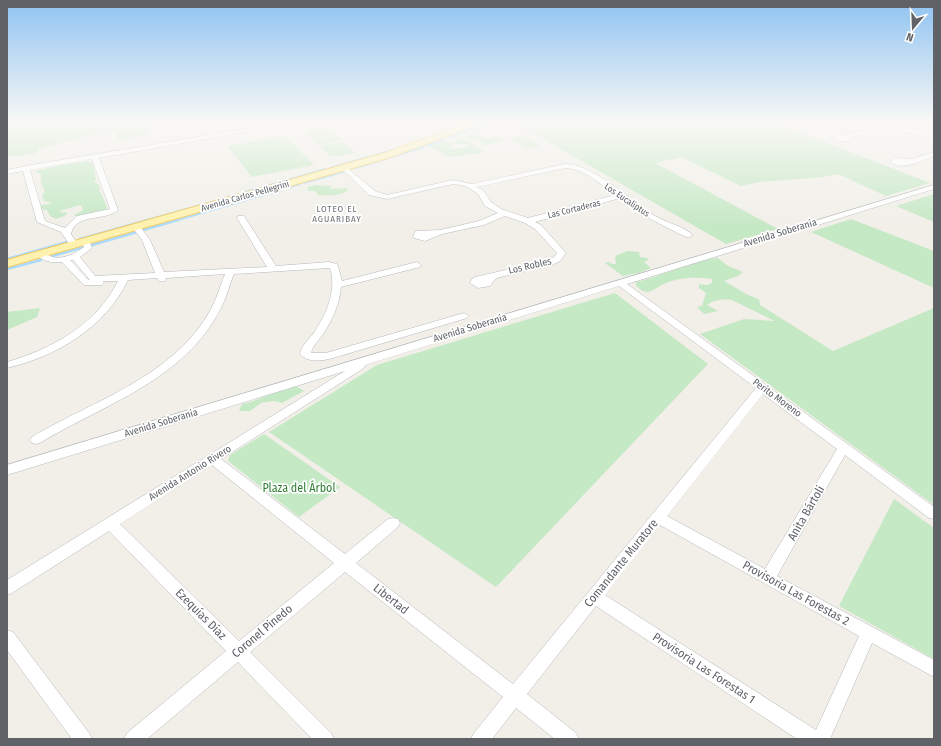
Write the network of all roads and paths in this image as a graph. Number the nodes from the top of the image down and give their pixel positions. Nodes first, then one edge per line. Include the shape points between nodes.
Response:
1 (95, 157) joint
2 (383, 157) edge
3 (926, 157) edge
4 (905, 162) dead end
5 (347, 167) junction
6 (26, 168) junction
7 (7, 172) edge
8 (472, 186) junction
9 (934, 187) edge
10 (621, 195) junction
11 (503, 214) junction
12 (80, 218) junction
13 (241, 218) dead end
14 (528, 221) junction
15 (44, 224) junction
16 (136, 227) junction
17 (440, 232) dead end
18 (67, 234) junction
19 (689, 235) dead end
20 (86, 242) junction
21 (74, 245) junction
22 (41, 254) junction
23 (75, 256) junction
24 (64, 259) junction
25 (7, 264) edge
26 (322, 265) junction
27 (417, 265) dead end
28 (273, 269) junction
29 (229, 274) junction
30 (493, 275) dead end
31 (161, 277) junction
32 (123, 280) junction
33 (620, 283) junction
34 (337, 285) junction
35 (464, 316) dead end
36 (373, 358) junction
37 (7, 365) edge
38 (762, 388) junction
39 (36, 440) dead end
40 (844, 447) junction
41 (212, 459) junction
42 (7, 470) edge
43 (934, 514) edge
44 (658, 518) junction
45 (110, 523) junction
46 (393, 523) dead end
47 (344, 563) junction
48 (768, 578) junction
49 (7, 588) edge
50 (594, 597) junction
51 (868, 633) junction
52 (7, 637) edge
53 (238, 651) junction
54 (934, 669) edge
55 (515, 695) junction
56 (84, 739) edge
57 (133, 739) edge
58 (325, 739) edge
59 (480, 739) edge
60 (570, 739) edge
61 (814, 739) edge
62 (821, 739) edge

1 - 6 street
1 - 12 street via 114,210
2 - 5 main road, Avenida Carlos Pellegrini
3 - 4 street
5 - 8 street via 372,193 387,197 458,182
5 - 16 main road, Avenida Carlos Pellegrini
6 - 7 street
6 - 15 street via 41,222
8 - 10 street, Los Eucaliptus via 574,166
8 - 11 street via 492,207
9 - 33 street, Avenida Soberanía
10 - 14 street, Las Cortaderas
10 - 19 street, Los Eucaliptus via 664,224
11 - 14 street
11 - 17 street via 482,223
12 - 15 street
12 - 18 street via 68,229
13 - 28 street
14 - 30 street, Los Robles via 538,227 561,251 561,256 549,262
15 - 18 street via 64,230
16 - 20 main road, Avenida Carlos Pellegrini
16 - 31 street via 146,240
18 - 21 street
20 - 21 main road, Avenida Carlos Pellegrini
20 - 23 street via 88,248
21 - 22 main road, Avenida Carlos Pellegrini
22 - 24 street via 48,260
22 - 25 main road, Avenida Carlos Pellegrini
23 - 24 street
23 - 32 street via 92,278
24 - 32 street via 87,283
26 - 28 street
26 - 29 street via 288,271
26 - 34 street via 334,266 337,272
27 - 34 street
28 - 29 street
29 - 31 street
29 - 39 street via 222,297 208,321 180,352 137,385
31 - 32 street
32 - 37 street via 113,300 84,328 41,353
33 - 36 street, Avenida Soberanía
33 - 38 street, Perito Moreno
34 - 35 street via 327,317 306,350 309,357 322,358
36 - 41 street, Avenida Antonio Rivero
36 - 42 street, Avenida Soberanía
38 - 40 street, Perito Moreno
38 - 44 street, Comandante Muratore
40 - 43 street, Perito Moreno
40 - 48 street, Anita Bártoli
41 - 45 street, Avenida Antonio Rivero
41 - 47 street, Libertad
44 - 48 street, Provisoria Las Forestas 2
44 - 50 street, Comandante Muratore
45 - 49 street, Avenida Antonio Rivero
45 - 53 street, Ezequías Díaz
46 - 47 street, Coronel Pinedo
47 - 53 street, Coronel Pinedo
47 - 55 street, Libertad
48 - 51 street, Provisoria Las Forestas 2
50 - 55 street, Comandante Muratore
50 - 61 street, Provisoria Las Forestas 1
51 - 54 street, Provisoria Las Forestas 2
51 - 62 street
52 - 56 street
53 - 57 street, Coronel Pinedo
53 - 58 street, Ezequías Díaz
55 - 59 street, Comandante Muratore
55 - 60 street, Libertad

